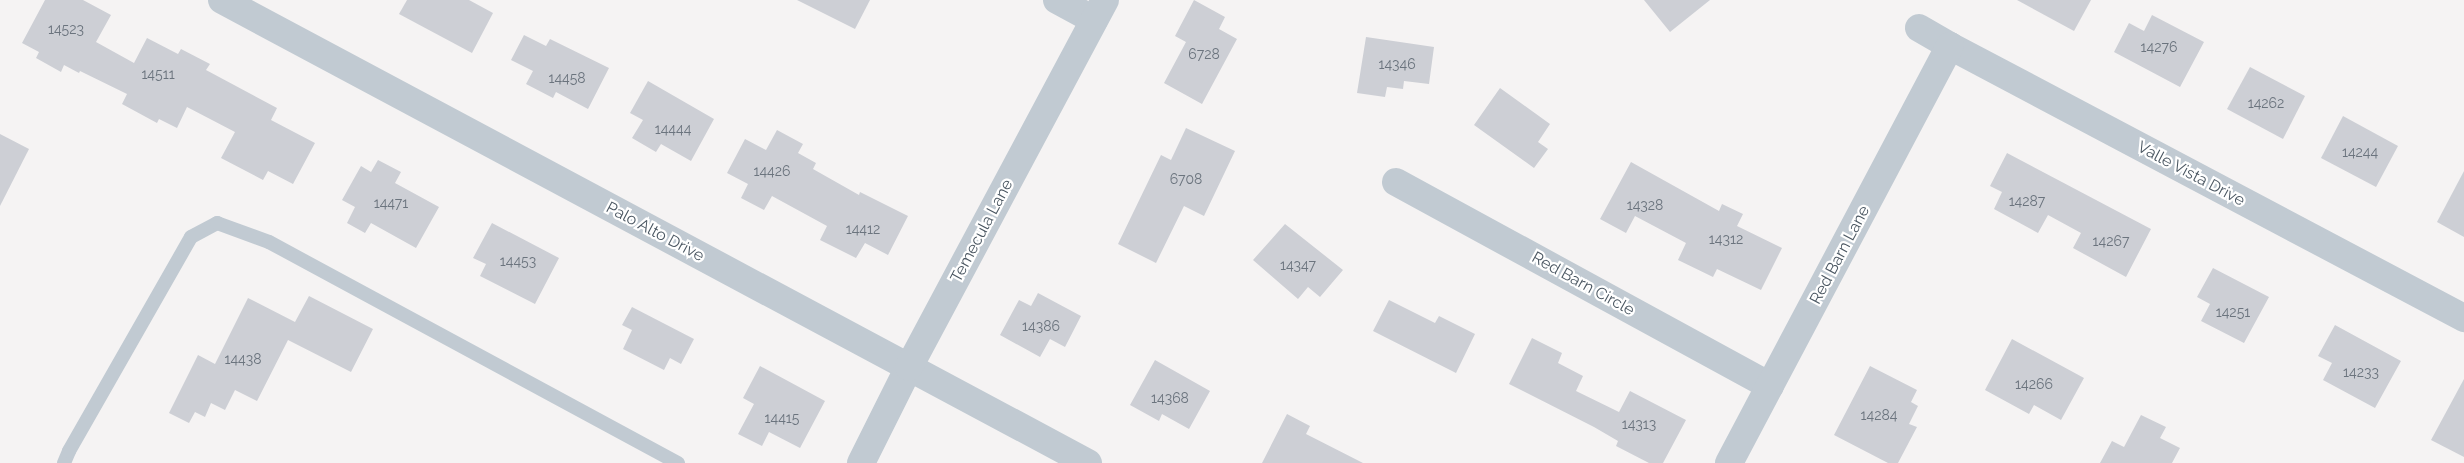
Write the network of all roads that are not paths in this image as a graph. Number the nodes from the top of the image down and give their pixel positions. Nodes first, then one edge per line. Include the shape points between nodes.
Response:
1 (222, 0) edge
2 (1058, 0) edge
3 (1100, 10) edge
4 (1919, 28) dead end
5 (1950, 46) junction
6 (1396, 182) dead end
7 (2464, 318) edge
8 (909, 367) junction
9 (1770, 386) junction
10 (64, 463) edge
11 (678, 463) edge
12 (861, 463) edge
13 (1088, 463) edge
14 (1729, 463) edge

1 - 8 street, Palo Alto Drive
2 - 3 street
3 - 8 street, Temecula Lane
4 - 5 street, Valle Vista Drive
5 - 7 street, Valle Vista Drive
5 - 9 street, Red Barn Lane
6 - 9 street, Red Barn Circle
8 - 12 street, Temecula Lane
8 - 13 street, Palo Alto Drive
9 - 14 street, Red Barn Lane
10 - 11 lane via 191,237 218,223 269,242

